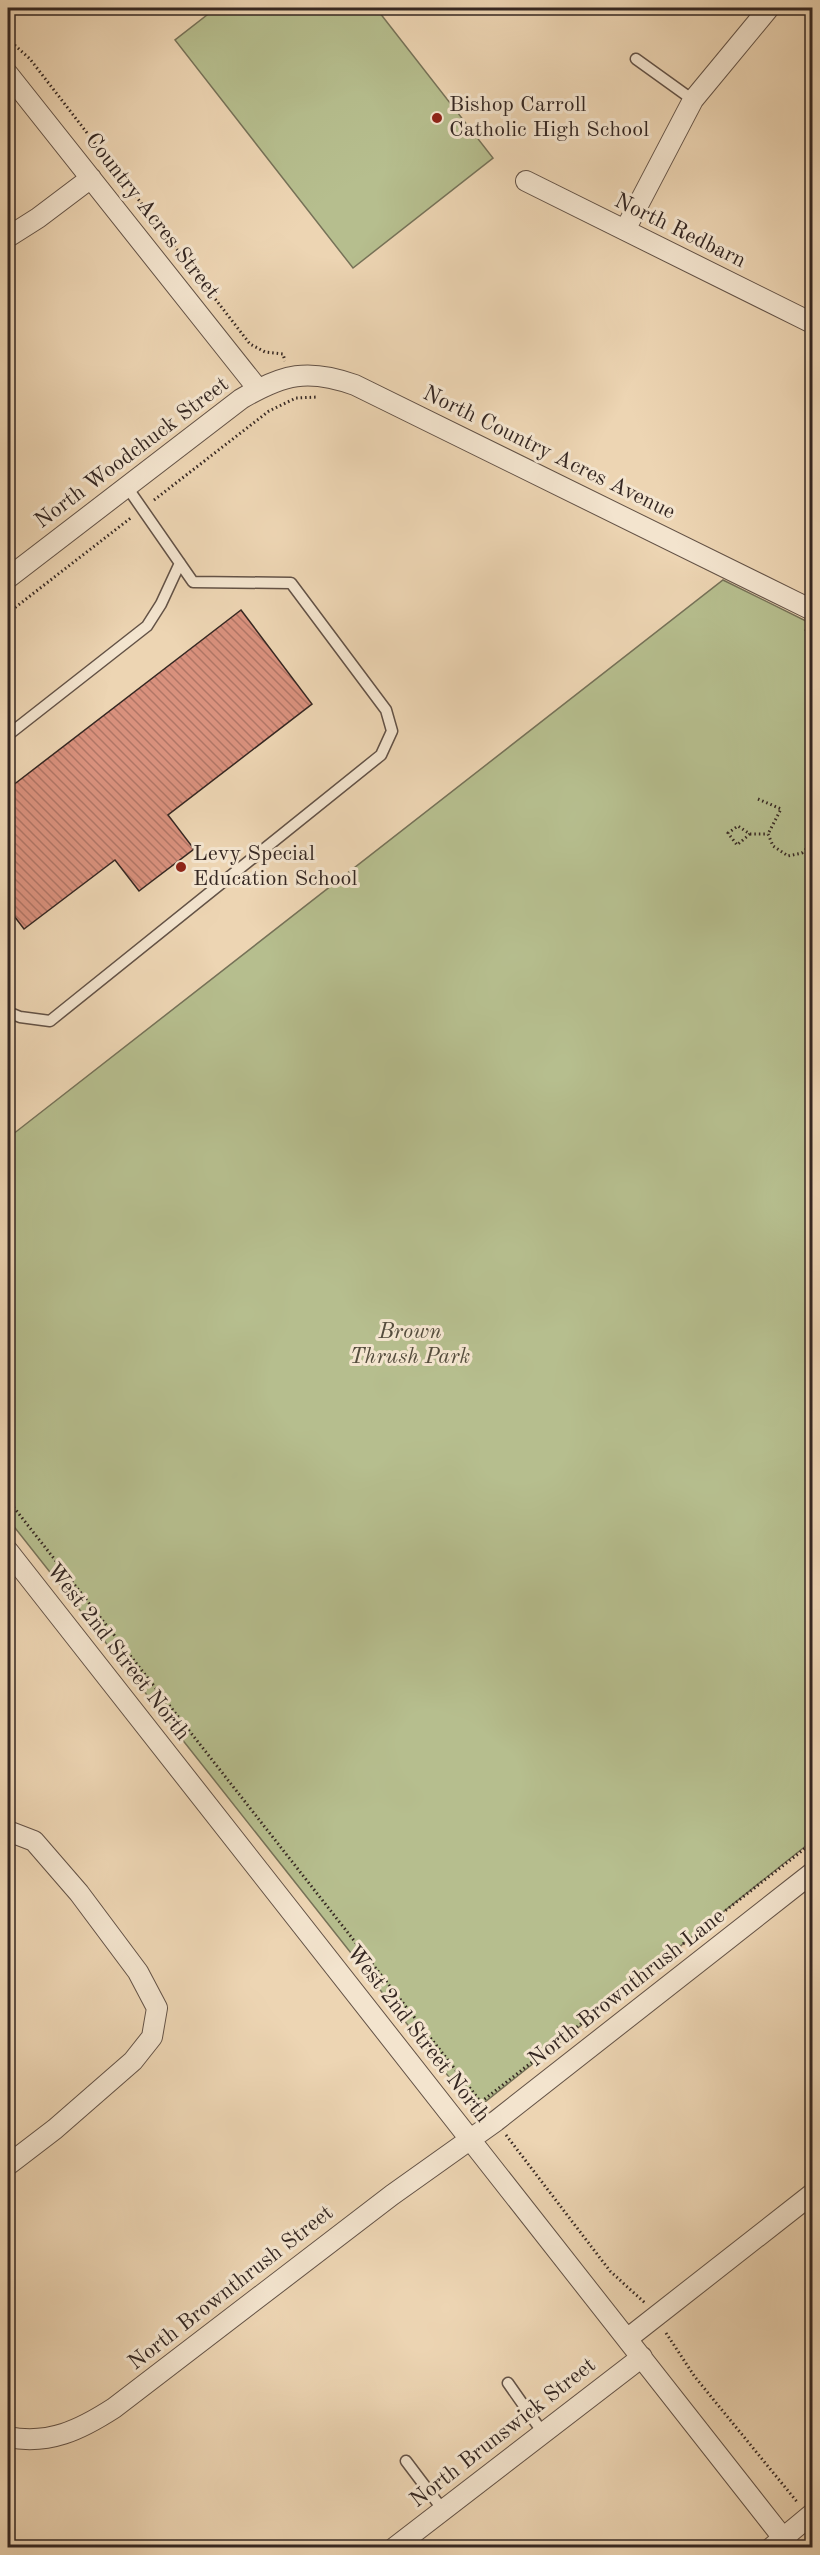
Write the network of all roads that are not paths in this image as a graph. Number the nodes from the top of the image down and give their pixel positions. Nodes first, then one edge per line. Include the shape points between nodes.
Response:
1 (769, 8) edge
2 (636, 60) dead end
3 (8, 74) edge
4 (693, 100) junction
5 (91, 178) junction
6 (526, 181) dead end
7 (625, 230) junction
8 (8, 237) edge
9 (813, 323) edge
10 (258, 389) junction
11 (127, 488) junction
12 (180, 563) junction
13 (8, 578) edge
14 (813, 610) edge
15 (8, 735) edge
16 (8, 1012) edge
17 (8, 1551) edge
18 (8, 1832) edge
19 (813, 1873) edge
20 (471, 2140) junction
21 (8, 2165) edge
22 (813, 2194) edge
23 (627, 2339) junction
24 (642, 2357) junction
25 (508, 2383) dead end
26 (543, 2433) junction
27 (8, 2437) edge
28 (406, 2461) dead end
29 (443, 2510) junction
30 (813, 2514) edge
31 (781, 2544) edge
32 (394, 2547) edge

1 - 4 street
2 - 4 lane
3 - 5 street, Country Acres Street
4 - 7 street
5 - 8 street
5 - 10 street, Country Acres Street
6 - 7 street, North Redbarn
7 - 9 street, North Redbarn
10 - 11 street, North Woodchuck Street
10 - 14 street, North Country Acres Avenue via 290,376 314,374 355,385
11 - 12 lane
11 - 13 street, North Woodchuck Street
12 - 15 lane via 147,626
12 - 16 lane via 193,582 291,584 386,710 392,731 381,755 50,1021
17 - 20 street, West 2nd Street North
18 - 21 street via 34,1841 79,1893 138,1972 157,2008 152,2037 133,2061
19 - 20 street, North Brownthrush Lane
20 - 23 street, West 2nd Street North
20 - 27 street, North Brownthrush Street via 392,2195 114,2408 67,2434 28,2441
22 - 23 street
23 - 24 street, West 2nd Street North
24 - 26 street, North Brunswick Street
24 - 31 street, West 2nd Street North
25 - 26 lane
26 - 29 street, North Brunswick Street
28 - 29 lane
29 - 32 street, North Brunswick Street
30 - 31 street

